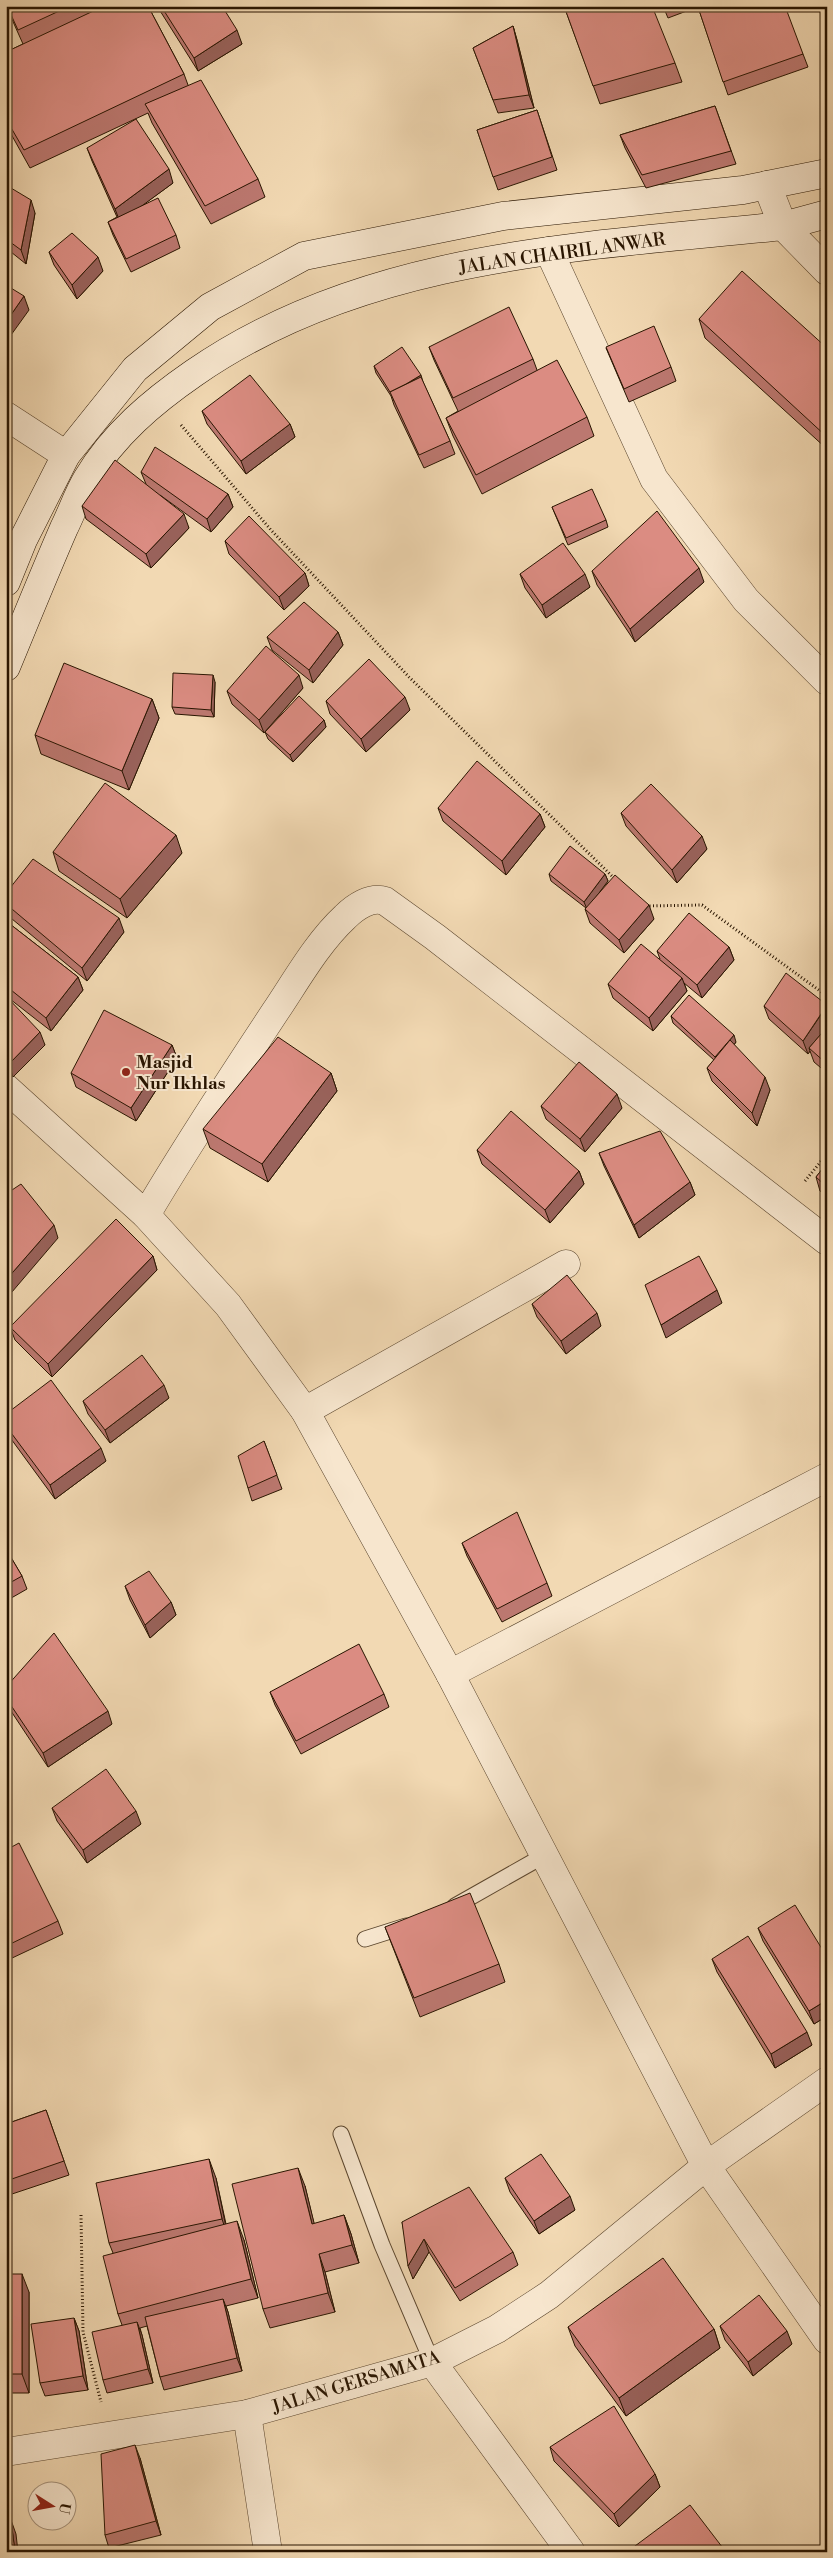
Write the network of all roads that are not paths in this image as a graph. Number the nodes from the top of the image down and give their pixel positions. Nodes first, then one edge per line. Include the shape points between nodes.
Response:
1 (827, 173) edge
2 (767, 185) junction
3 (827, 214) edge
4 (783, 226) junction
5 (549, 251) junction
6 (827, 270) edge
7 (6, 416) edge
8 (66, 455) junction
9 (6, 582) edge
10 (6, 667) edge
11 (827, 681) edge
12 (6, 1088) edge
13 (146, 1215) junction
14 (827, 1241) edge
15 (566, 1264) dead end
16 (305, 1411) junction
17 (827, 1477) edge
18 (450, 1674) junction
19 (545, 1855) junction
20 (441, 1914) edge
21 (424, 1919) edge
22 (365, 1939) dead end
23 (827, 2082) edge
24 (341, 2134) dead end
25 (706, 2166) junction
26 (827, 2340) edge
27 (432, 2362) junction
28 (247, 2414) junction
29 (6, 2452) edge
30 (268, 2552) edge
31 (570, 2552) edge

1 - 2 street
2 - 4 street
2 - 8 street via 504,216 304,256 210,307 135,369
3 - 4 street, JALAN CHAIRIL ANWAR
4 - 5 street, JALAN CHAIRIL ANWAR
4 - 6 street
5 - 10 street, JALAN CHAIRIL ANWAR via 489,259 389,283 296,315 220,355 158,398 120,435 86,479
5 - 11 street via 654,479 746,600
7 - 8 street
8 - 9 street via 23,540
12 - 13 street
13 - 14 street via 191,1138 314,954 344,917 360,905 378,899 385,900 443,943
13 - 16 street via 228,1304
15 - 16 street
16 - 18 street
17 - 18 street
18 - 19 street
19 - 20 lane
19 - 25 street
21 - 22 lane
23 - 25 street, JALAN GERSAMATA
24 - 27 lane via 382,2245
25 - 26 street
25 - 27 street, JALAN GERSAMATA via 549,2295 497,2329
27 - 28 street, JALAN GERSAMATA
27 - 31 street
28 - 29 street, JALAN GERSAMATA
28 - 30 street

